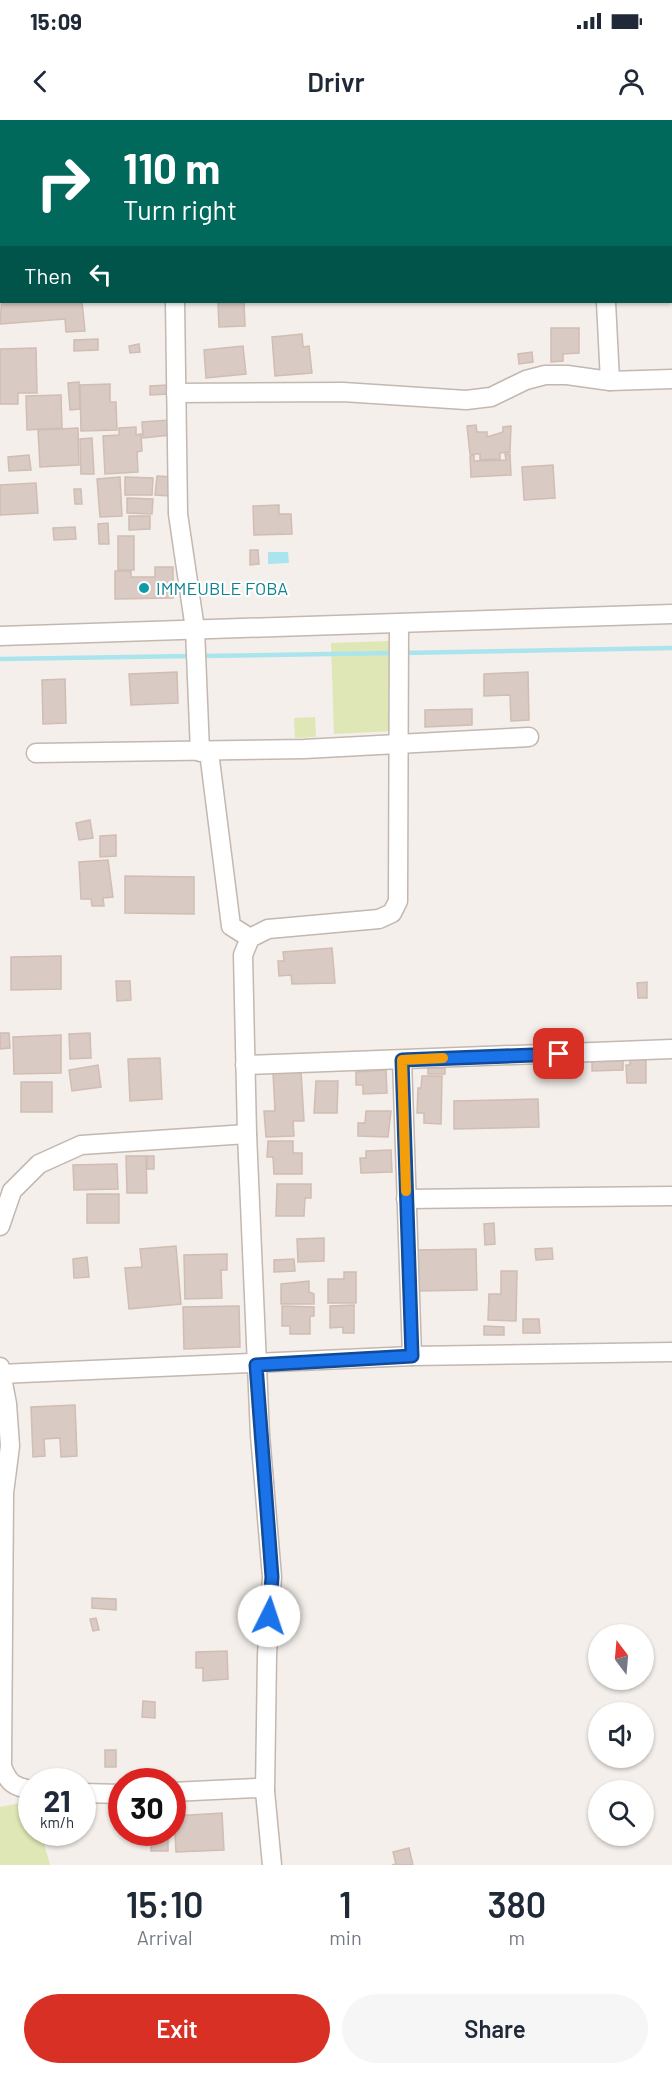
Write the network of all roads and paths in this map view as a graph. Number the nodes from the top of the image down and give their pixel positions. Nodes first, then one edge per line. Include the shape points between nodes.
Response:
1 (176, 303) edge
2 (606, 303) edge
3 (672, 379) edge
4 (610, 381) junction
5 (176, 393) junction
6 (672, 614) edge
7 (399, 624) junction
8 (195, 629) junction
9 (0, 636) edge
10 (529, 737) dead end
11 (399, 744) junction
12 (204, 752) junction
13 (36, 753) dead end
14 (250, 938) junction
15 (672, 1049) edge
16 (402, 1060) junction
17 (245, 1065) junction
18 (247, 1134) junction
19 (672, 1196) edge
20 (406, 1199) junction
21 (0, 1226) edge
22 (672, 1352) edge
23 (412, 1356) junction
24 (256, 1365) junction
25 (0, 1372) edge
26 (18, 1786) edge
27 (186, 1791) edge
28 (266, 1791) junction
29 (272, 1865) edge

1 - 5 street
2 - 4 street
3 - 4 street
4 - 5 street via 545,375 491,397 466,400 343,392
5 - 8 street via 178,514
6 - 7 street
7 - 8 street
7 - 11 street
8 - 9 street
8 - 12 street
10 - 11 street
11 - 12 street
11 - 14 street via 398,902 392,914 379,919 268,928
12 - 13 street
12 - 14 street via 231,926
14 - 17 street via 243,955
15 - 16 street
16 - 17 street
16 - 20 street
17 - 18 street
18 - 21 street via 81,1145 39,1164 12,1191
18 - 24 street
19 - 20 street
20 - 23 street
22 - 23 street
23 - 24 street
24 - 25 street
24 - 28 street via 272,1577
25 - 26 street via 8,1404 10,1446 4,1493 2,1766 6,1779
27 - 28 street via 256,1788
28 - 29 street

